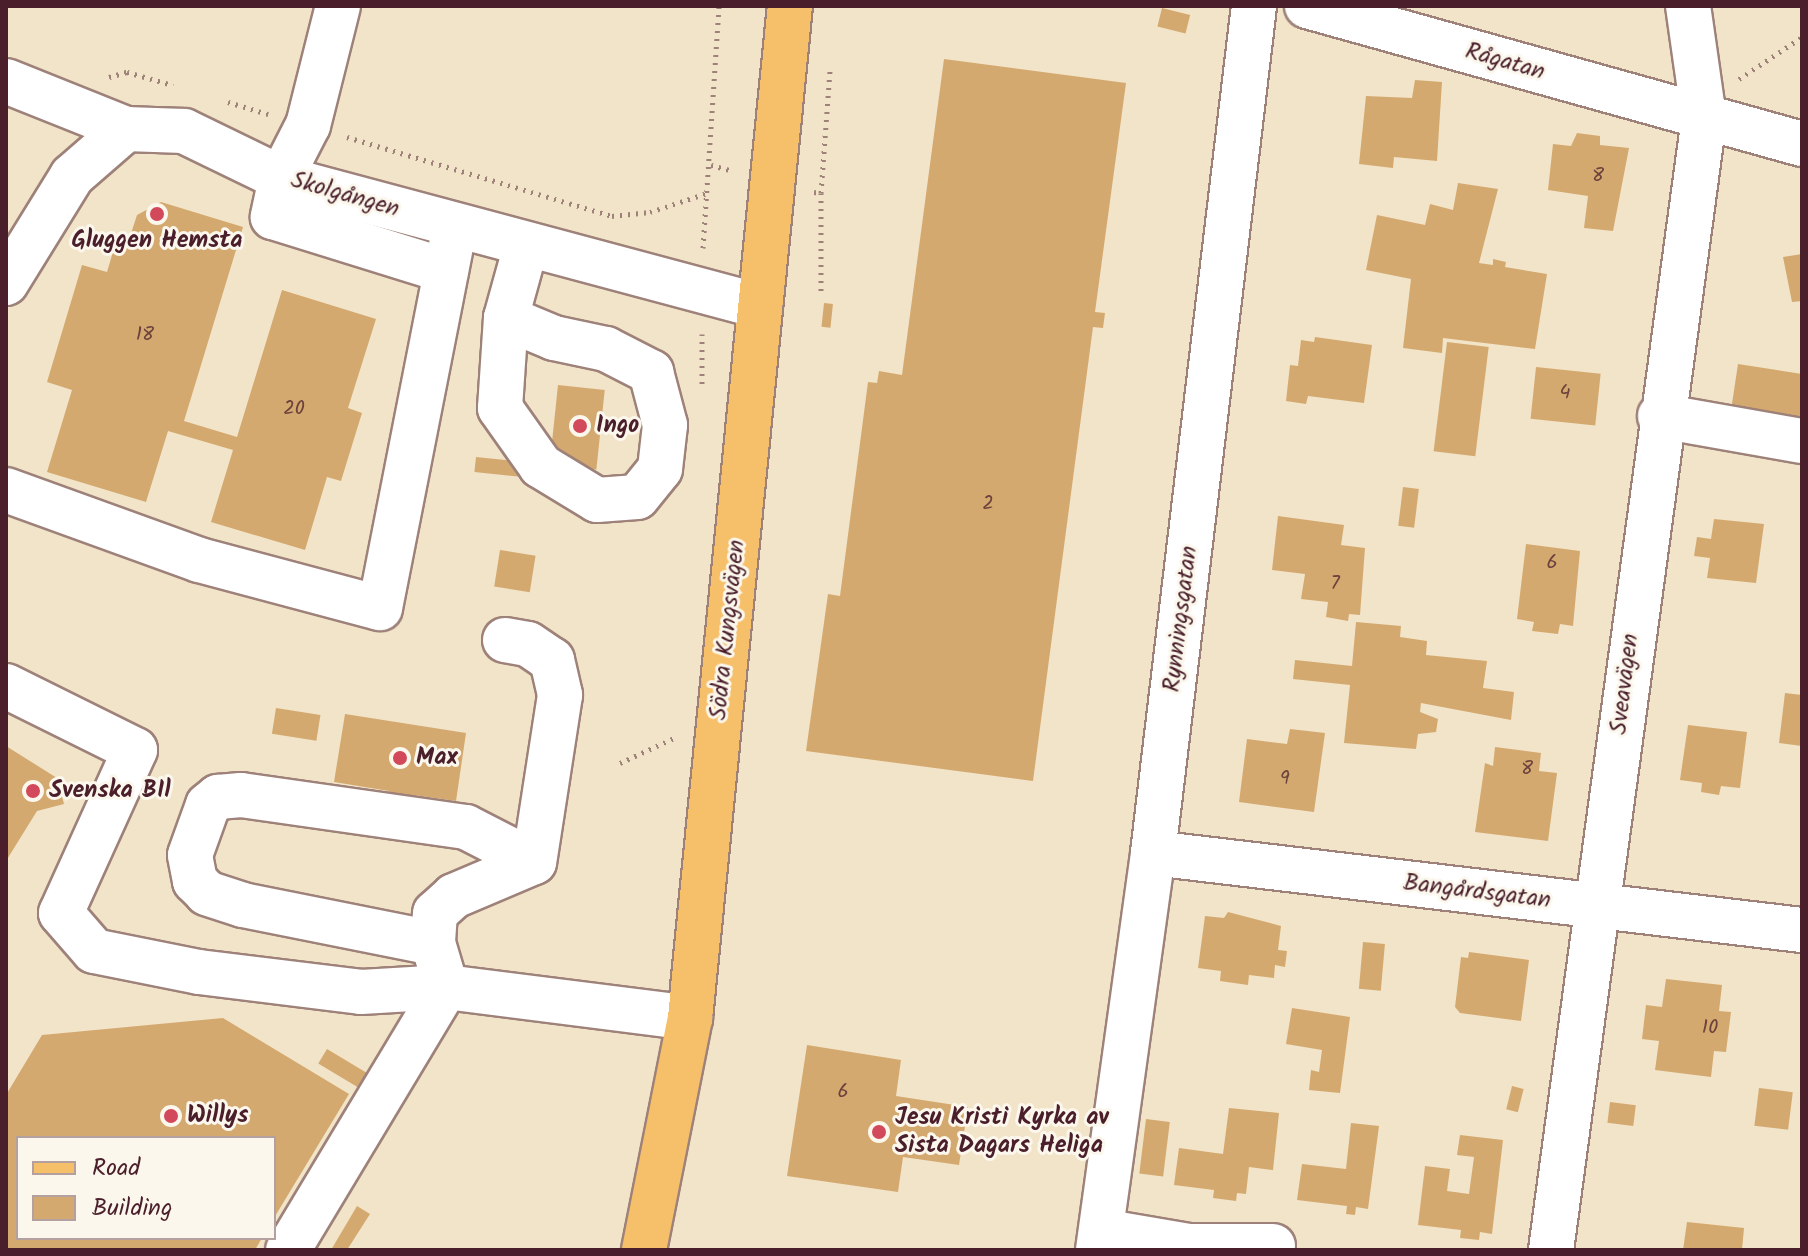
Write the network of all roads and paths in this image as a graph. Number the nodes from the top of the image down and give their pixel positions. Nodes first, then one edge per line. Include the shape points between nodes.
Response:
1 (338, 6) edge
2 (719, 6) edge
3 (790, 6) edge
4 (1254, 6) edge
5 (1307, 6) edge
6 (1688, 6) edge
7 (1802, 37) edge
8 (6, 81) edge
9 (1704, 118) junction
10 (126, 129) junction
11 (1802, 144) edge
12 (281, 178) junction
13 (821, 193) dead end
14 (455, 226) junction
15 (526, 246) junction
16 (446, 271) junction
17 (6, 283) edge
18 (700, 293) junction
19 (821, 293) dead end
20 (760, 306) junction
21 (506, 318) junction
22 (701, 398) dead end
23 (1660, 416) junction
24 (1802, 441) edge
25 (6, 490) edge
26 (505, 640) dead end
27 (6, 686) edge
28 (678, 721) dead end
29 (677, 736) junction
30 (675, 751) dead end
31 (620, 763) dead end
32 (1153, 853) junction
33 (534, 862) junction
34 (1595, 906) junction
35 (1802, 930) edge
36 (433, 943) junction
37 (446, 987) junction
38 (690, 1018) junction
39 (1099, 1240) edge
40 (1273, 1246) dead end
41 (288, 1250) edge
42 (644, 1250) edge
43 (1551, 1250) edge

1 - 12 street via 308,125
2 - 18 path
3 - 20 main road, Södra Kungsvägen
4 - 32 street, Rynningsgatan
5 - 9 street, Rågatan
6 - 9 street
7 - 9 path via 1724,91
8 - 10 street, Skolgången
9 - 11 street, Rågatan
9 - 23 street, Sveavägen
10 - 12 street, Skolgången via 184,131
10 - 17 street via 72,176
12 - 14 street, Skolgången
12 - 16 street via 273,217
13 - 19 path
14 - 15 street, Skolgången
14 - 16 street
15 - 18 street, Skolgången
15 - 21 street
16 - 25 street via 380,608 199,560
18 - 20 street, Skolgången
18 - 22 path
20 - 38 main road, Södra Kungsvägen
21 - 21 street via 500,408 541,466 597,500 637,497 660,469 665,425 651,372 606,349 554,338
23 - 24 street
23 - 34 street, Sveavägen
26 - 33 street via 528,644 552,660 560,695
27 - 37 street via 135,750 61,913 94,951 199,972 361,992
28 - 29 path
29 - 30 path
29 - 31 path
32 - 34 street, Bangårdsgatan
32 - 39 street, Rynningsgatan
33 - 36 street via 454,896 435,913
33 - 36 street via 466,827 241,795 218,797 208,805 190,869 207,893
34 - 35 street, Bangårdsgatan
34 - 43 street, Sveavägen
36 - 37 street
37 - 38 street
37 - 41 street
38 - 42 main road, Södra Kungsvägen
39 - 40 street, Rynningsgatan

